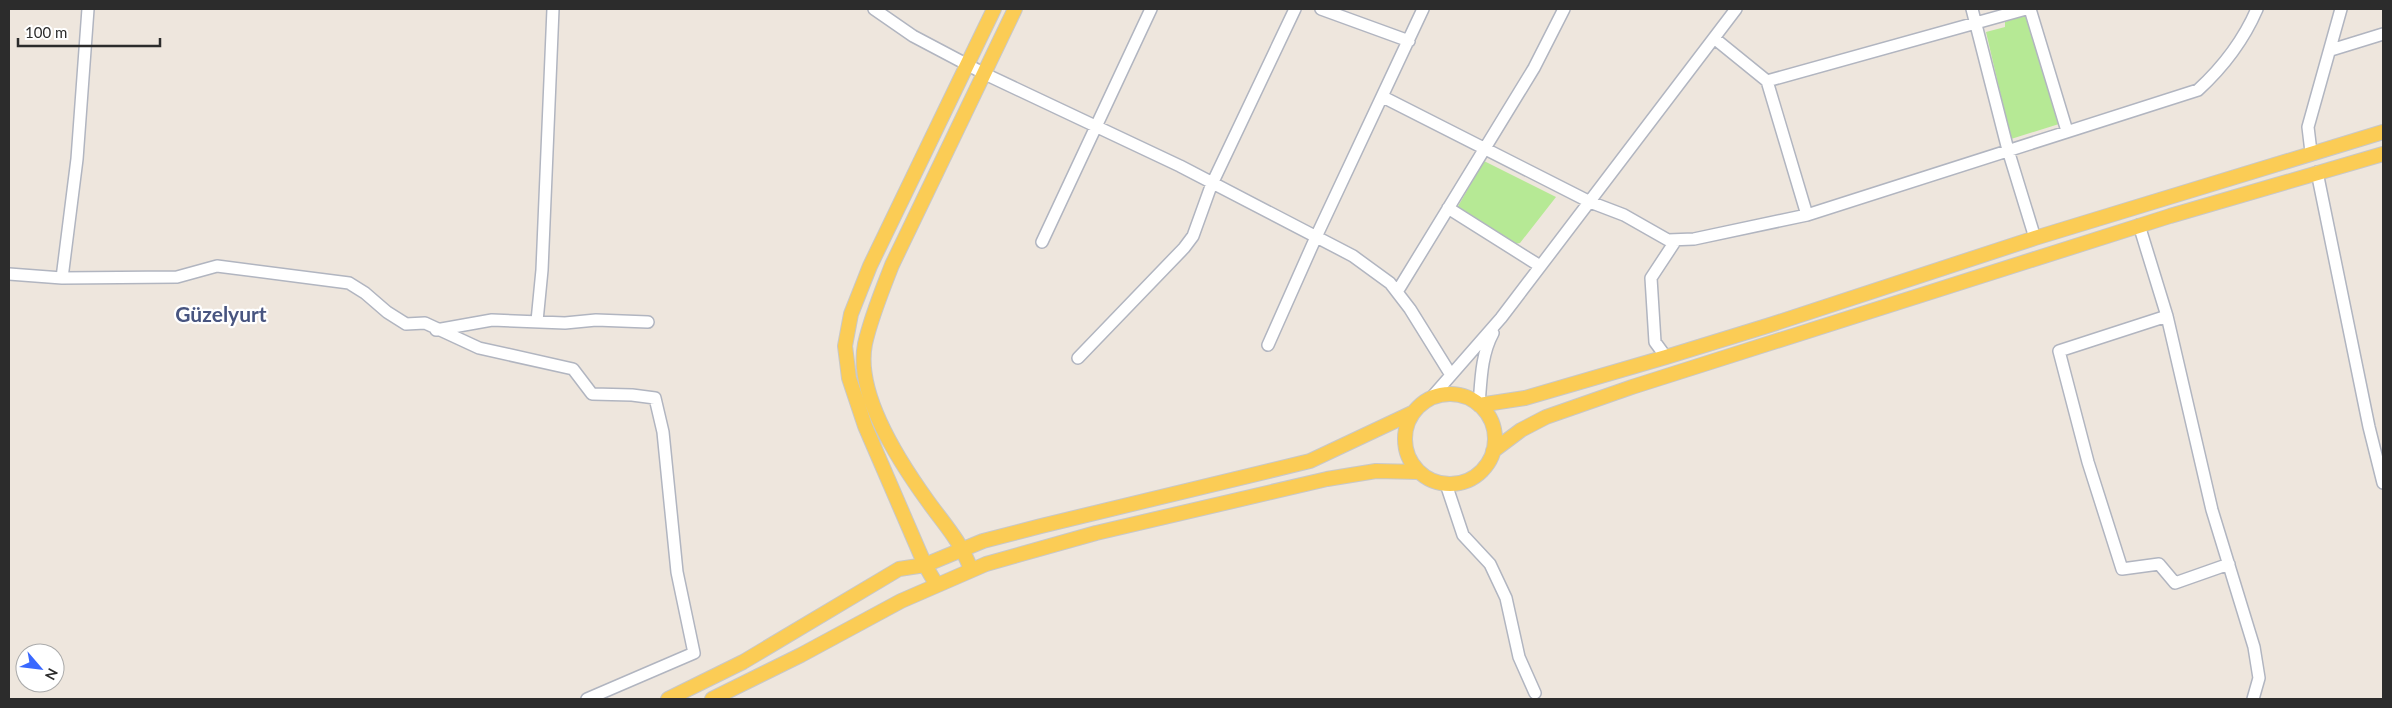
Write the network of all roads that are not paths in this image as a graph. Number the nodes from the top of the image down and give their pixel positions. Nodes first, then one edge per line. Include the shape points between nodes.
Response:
1 (88, 9) edge
2 (553, 9) edge
3 (874, 9) edge
4 (994, 9) edge
5 (1015, 9) edge
6 (1151, 9) edge
7 (1295, 9) edge
8 (1321, 9) edge
9 (1423, 9) edge
10 (1564, 9) edge
11 (1736, 9) edge
12 (1972, 9) edge
13 (2026, 9) edge
14 (2030, 9) edge
15 (2257, 9) edge
16 (2341, 9) edge
17 (1974, 22) junction
18 (2383, 34) edge
19 (1714, 38) junction
20 (1409, 41) junction
21 (2331, 50) junction
22 (968, 64) junction
23 (985, 74) junction
24 (1768, 80) junction
25 (1382, 97) junction
26 (1096, 128) junction
27 (2067, 131) junction
28 (2383, 132) edge
29 (1484, 149) junction
30 (2008, 150) junction
31 (2311, 152) junction
32 (2383, 154) edge
33 (2317, 172) junction
34 (1213, 183) junction
35 (1590, 202) junction
36 (1448, 208) junction
37 (1807, 215) junction
38 (2139, 226) junction
39 (1316, 237) junction
40 (2035, 238) junction
41 (1676, 240) junction
42 (1042, 242) dead end
43 (1540, 266) junction
44 (9, 274) edge
45 (62, 278) junction
46 (1397, 292) junction
47 (2167, 316) junction
48 (1501, 318) junction
49 (537, 321) junction
50 (648, 322) dead end
51 (436, 330) junction
52 (1268, 345) dead end
53 (1666, 357) junction
54 (1078, 358) dead end
55 (1452, 375) junction
56 (1431, 398) junction
57 (1479, 405) junction
58 (1414, 412) junction
59 (1493, 451) junction
60 (1419, 472) junction
61 (2383, 483) edge
62 (1446, 484) junction
63 (964, 549) junction
64 (2229, 564) junction
65 (925, 566) junction
66 (971, 570) junction
67 (936, 584) junction
68 (1535, 694) dead end
69 (587, 699) edge
70 (668, 699) edge
71 (712, 699) edge
72 (2253, 699) edge

1 - 45 street
2 - 49 street
3 - 22 street via 913,36
4 - 22 main road
5 - 23 main road
6 - 26 street
7 - 34 street
8 - 20 street
9 - 20 street
10 - 29 street via 1534,68
11 - 19 street
12 - 17 street
13 - 17 street
14 - 27 street
15 - 27 street via 2215,74 2198,90
16 - 21 street
17 - 24 street
17 - 30 street
18 - 21 street
19 - 24 street
19 - 35 street
20 - 25 street
21 - 31 street via 2308,127
22 - 23 street
22 - 65 main road via 870,266 851,314 845,346 849,378 865,426
23 - 26 street
23 - 63 main road via 892,265 865,346 865,377 881,426 904,468
24 - 37 street
25 - 29 street
25 - 39 street
26 - 34 street
26 - 42 street
27 - 30 street
28 - 31 main road
29 - 35 street
29 - 36 street
30 - 37 street
30 - 40 street
31 - 40 main road
32 - 33 main road
33 - 38 main road
33 - 61 street
34 - 39 street
34 - 54 street via 1193,236 1184,248
35 - 41 street via 1624,216 1662,238
35 - 43 street
36 - 43 street
36 - 46 street
37 - 41 street
38 - 47 street
38 - 59 main road via 1546,416
39 - 46 street via 1354,256
39 - 52 street
40 - 53 main road
41 - 53 street via 1651,278 1655,342
43 - 48 street
44 - 45 street
45 - 51 street via 177,277 217,266 349,282 406,324 425,323
46 - 55 street
47 - 64 street via 2212,510
47 - 64 street via 2059,351 2088,462 2122,570 2159,564 2175,583
48 - 55 street
48 - 57 street via 1487,344
49 - 50 street
49 - 51 street via 492,320
51 - 69 street via 479,348 573,369 592,394 654,398 662,432 677,572 694,653
53 - 57 main road via 1525,398
55 - 56 street
56 - 57 main road via 1445,394 1460,395
56 - 58 main road
57 - 59 main road via 1492,422 1495,436
58 - 60 main road via 1405,431 1405,445
58 - 63 main road via 1310,461 1041,526
59 - 62 main road via 1487,465 1476,476 1462,483
60 - 62 main road via 1432,481
60 - 66 main road via 1376,471 1326,479 1096,533
62 - 68 street via 1463,535 1490,564 1506,598 1519,657
63 - 65 main road
63 - 66 main road
64 - 72 street via 2254,647 2259,678
65 - 67 main road
65 - 70 main road via 899,569 743,662
66 - 67 main road
67 - 71 main road

